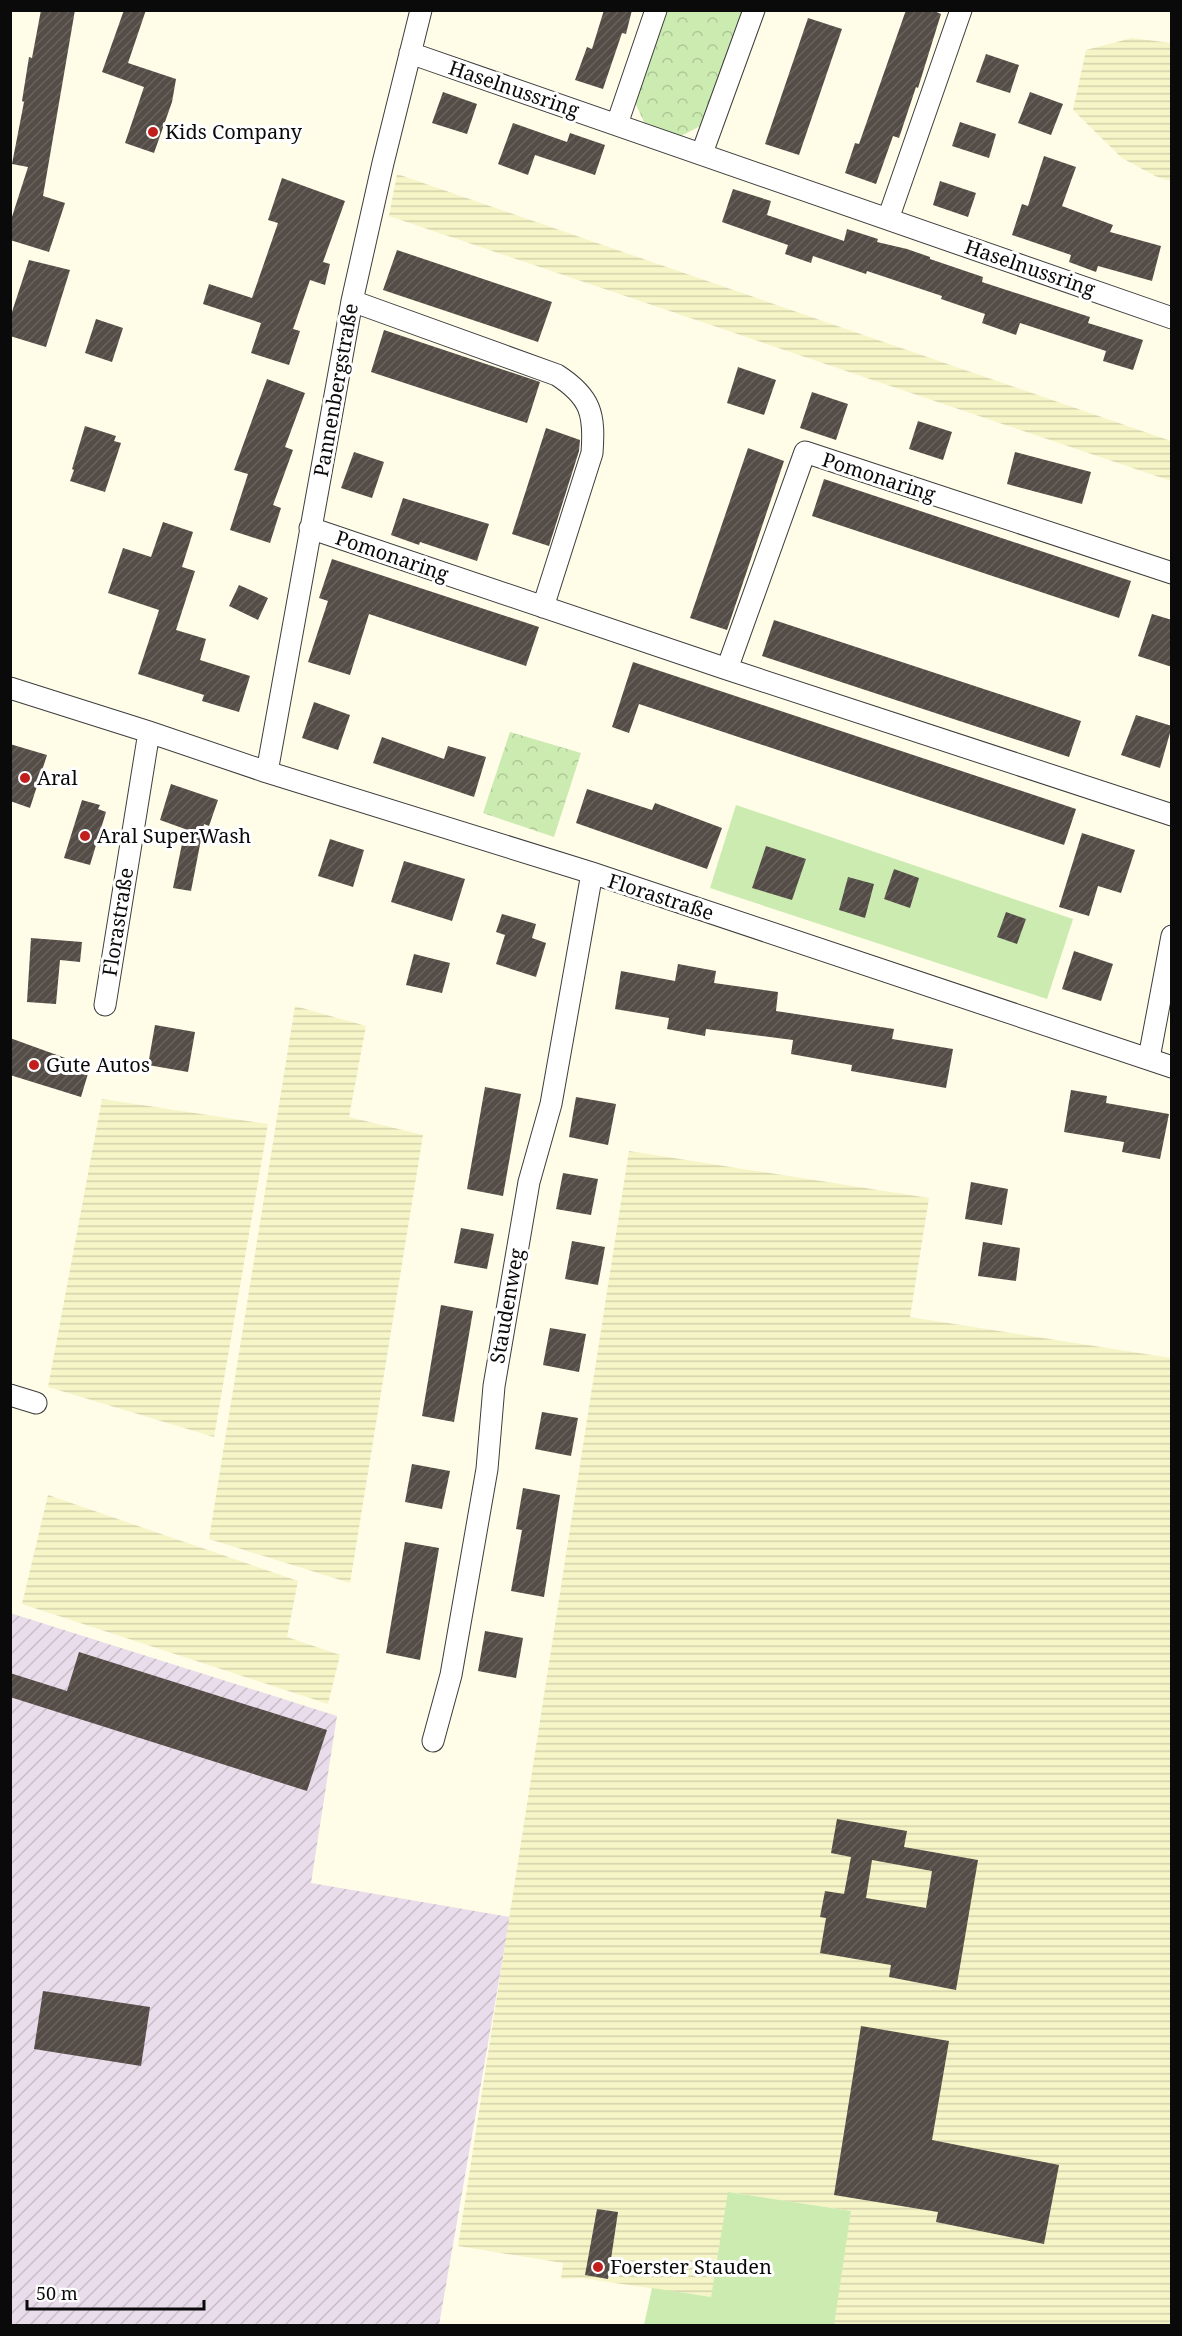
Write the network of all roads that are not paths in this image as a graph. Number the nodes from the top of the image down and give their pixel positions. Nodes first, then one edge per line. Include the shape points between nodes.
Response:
1 (422, 10) edge
2 (656, 10) edge
3 (754, 10) edge
4 (961, 10) edge
5 (410, 53) junction
6 (617, 124) junction
7 (702, 153) junction
8 (888, 219) junction
9 (352, 301) junction
10 (1172, 318) edge
11 (310, 528) junction
12 (1172, 573) edge
13 (543, 607) junction
14 (727, 669) junction
15 (10, 688) edge
16 (149, 732) junction
17 (267, 772) junction
18 (1172, 815) edge
19 (592, 873) junction
20 (1172, 936) edge
21 (105, 1005) dead end
22 (1149, 1059) junction
23 (1172, 1066) edge
24 (10, 1395) edge
25 (36, 1403) dead end
26 (433, 1741) dead end

1 - 5 street, Pannenbergstraße
2 - 6 street
3 - 7 street
4 - 8 street
5 - 6 street, Haselnussring
5 - 9 street, Pannenbergstraße
6 - 7 street, Haselnussring
7 - 8 street, Haselnussring
8 - 10 street, Haselnussring
9 - 11 street, Pannenbergstraße
9 - 13 street via 557,375 576,387 588,405 594,427 592,453
11 - 13 street, Pomonaring
11 - 17 street, Pannenbergstraße
12 - 14 street, Pomonaring via 805,452
13 - 14 street, Pomonaring
14 - 18 street, Pomonaring
15 - 16 street, Florastraße
16 - 17 street, Florastraße
16 - 21 street, Florastraße
17 - 19 street, Florastraße
19 - 22 street, Florastraße
19 - 26 street, Staudenweg via 550,1104 529,1182 494,1386 485,1480 451,1675
20 - 22 street
22 - 23 street, Florastraße
24 - 25 street

